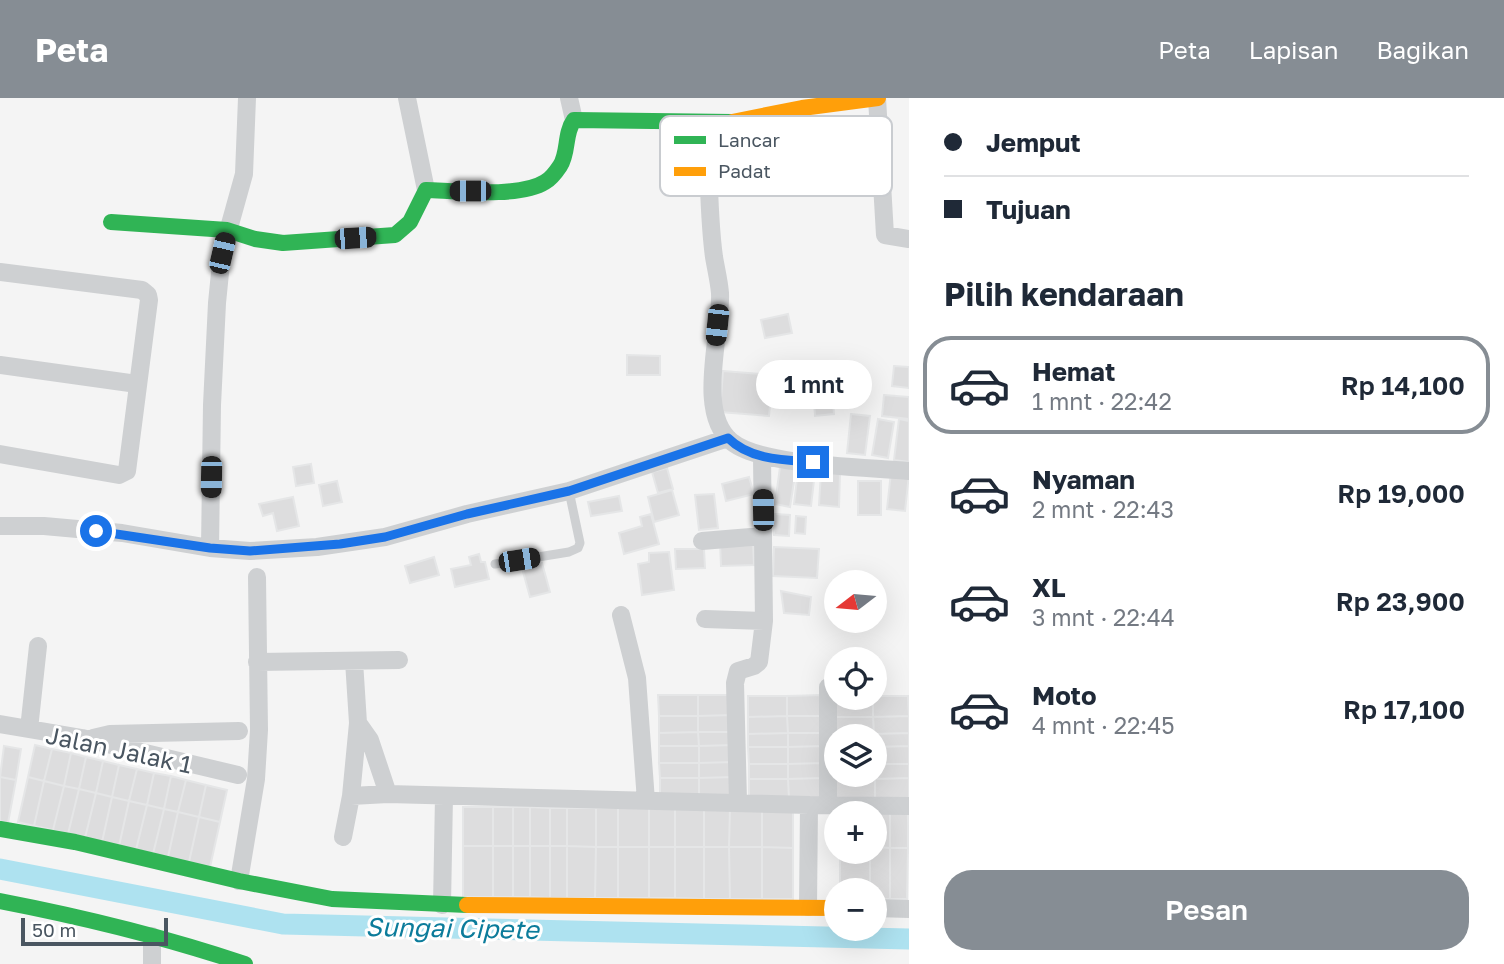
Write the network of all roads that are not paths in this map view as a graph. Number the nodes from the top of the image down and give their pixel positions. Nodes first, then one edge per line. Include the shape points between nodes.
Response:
1 (247, 98) edge
2 (407, 98) edge
3 (569, 98) edge
4 (878, 98) edge
5 (801, 103) edge
6 (754, 116) edge
7 (879, 116) edge
8 (574, 120) junction
9 (660, 123) edge
10 (426, 190) junction
11 (711, 196) edge
12 (883, 196) edge
13 (111, 222) dead end
14 (227, 230) junction
15 (909, 239) edge
16 (0, 272) edge
17 (0, 365) edge
18 (137, 384) junction
19 (728, 438) junction
20 (0, 454) edge
21 (762, 457) junction
22 (909, 471) edge
23 (569, 491) junction
24 (0, 526) edge
25 (763, 536) junction
26 (702, 541) dead end
27 (210, 548) junction
28 (495, 564) dead end
29 (257, 577) dead end
30 (621, 615) dead end
31 (705, 619) dead end
32 (764, 621) junction
33 (38, 646) dead end
34 (399, 660) dead end
35 (354, 661) junction
36 (257, 662) junction
37 (828, 710) edge
38 (358, 723) junction
39 (0, 724) edge
40 (29, 729) junction
41 (239, 731) dead end
42 (82, 738) junction
43 (238, 775) dead end
44 (388, 794) junction
45 (351, 796) junction
46 (443, 796) junction
47 (646, 801) junction
48 (738, 801) junction
49 (828, 801) edge
50 (809, 805) junction
51 (824, 805) edge
52 (887, 806) edge
53 (909, 806) edge
54 (0, 828) edge
55 (343, 837) dead end
56 (239, 881) junction
57 (0, 901) edge
58 (442, 905) junction
59 (808, 907) junction
60 (824, 908) edge
61 (887, 908) edge
62 (909, 909) edge
63 (152, 936) junction
64 (152, 964) edge
65 (245, 964) edge

1 - 14 street via 244,174
2 - 10 street
3 - 8 street
4 - 5 street
4 - 7 street
5 - 6 street
8 - 9 street
8 - 10 street via 569,125 565,158 544,184 491,191
10 - 14 street via 411,222 395,235 283,243
11 - 19 street via 720,298 712,379 718,422
12 - 15 street via 885,235
13 - 14 street
14 - 27 street via 217,303
16 - 18 street via 142,290 149,300
17 - 18 street
18 - 20 street via 123,475
19 - 21 street
19 - 23 street
21 - 22 street
21 - 25 street
23 - 27 street via 385,537 317,547
23 - 28 lane via 578,548
24 - 27 street via 122,533
25 - 26 street
25 - 32 street
29 - 36 street
30 - 47 street via 637,678
31 - 32 street
32 - 48 street via 759,662 738,671 735,683
33 - 40 street
34 - 35 street
35 - 36 street
35 - 38 street
36 - 56 street via 256,779
37 - 49 street
38 - 44 street via 370,740
38 - 45 street
39 - 40 street, Jalan Jalak 1
40 - 42 street, Jalan Jalak 1
41 - 42 street
42 - 43 street, Jalan Jalak 1
44 - 45 street
44 - 46 street
45 - 55 street
46 - 47 street
46 - 58 street
47 - 48 street
48 - 50 street
50 - 51 street
50 - 59 street
52 - 53 street
54 - 56 street
56 - 58 street via 332,899
57 - 63 street
58 - 59 street
59 - 60 street
61 - 62 street
63 - 64 street
63 - 65 street

